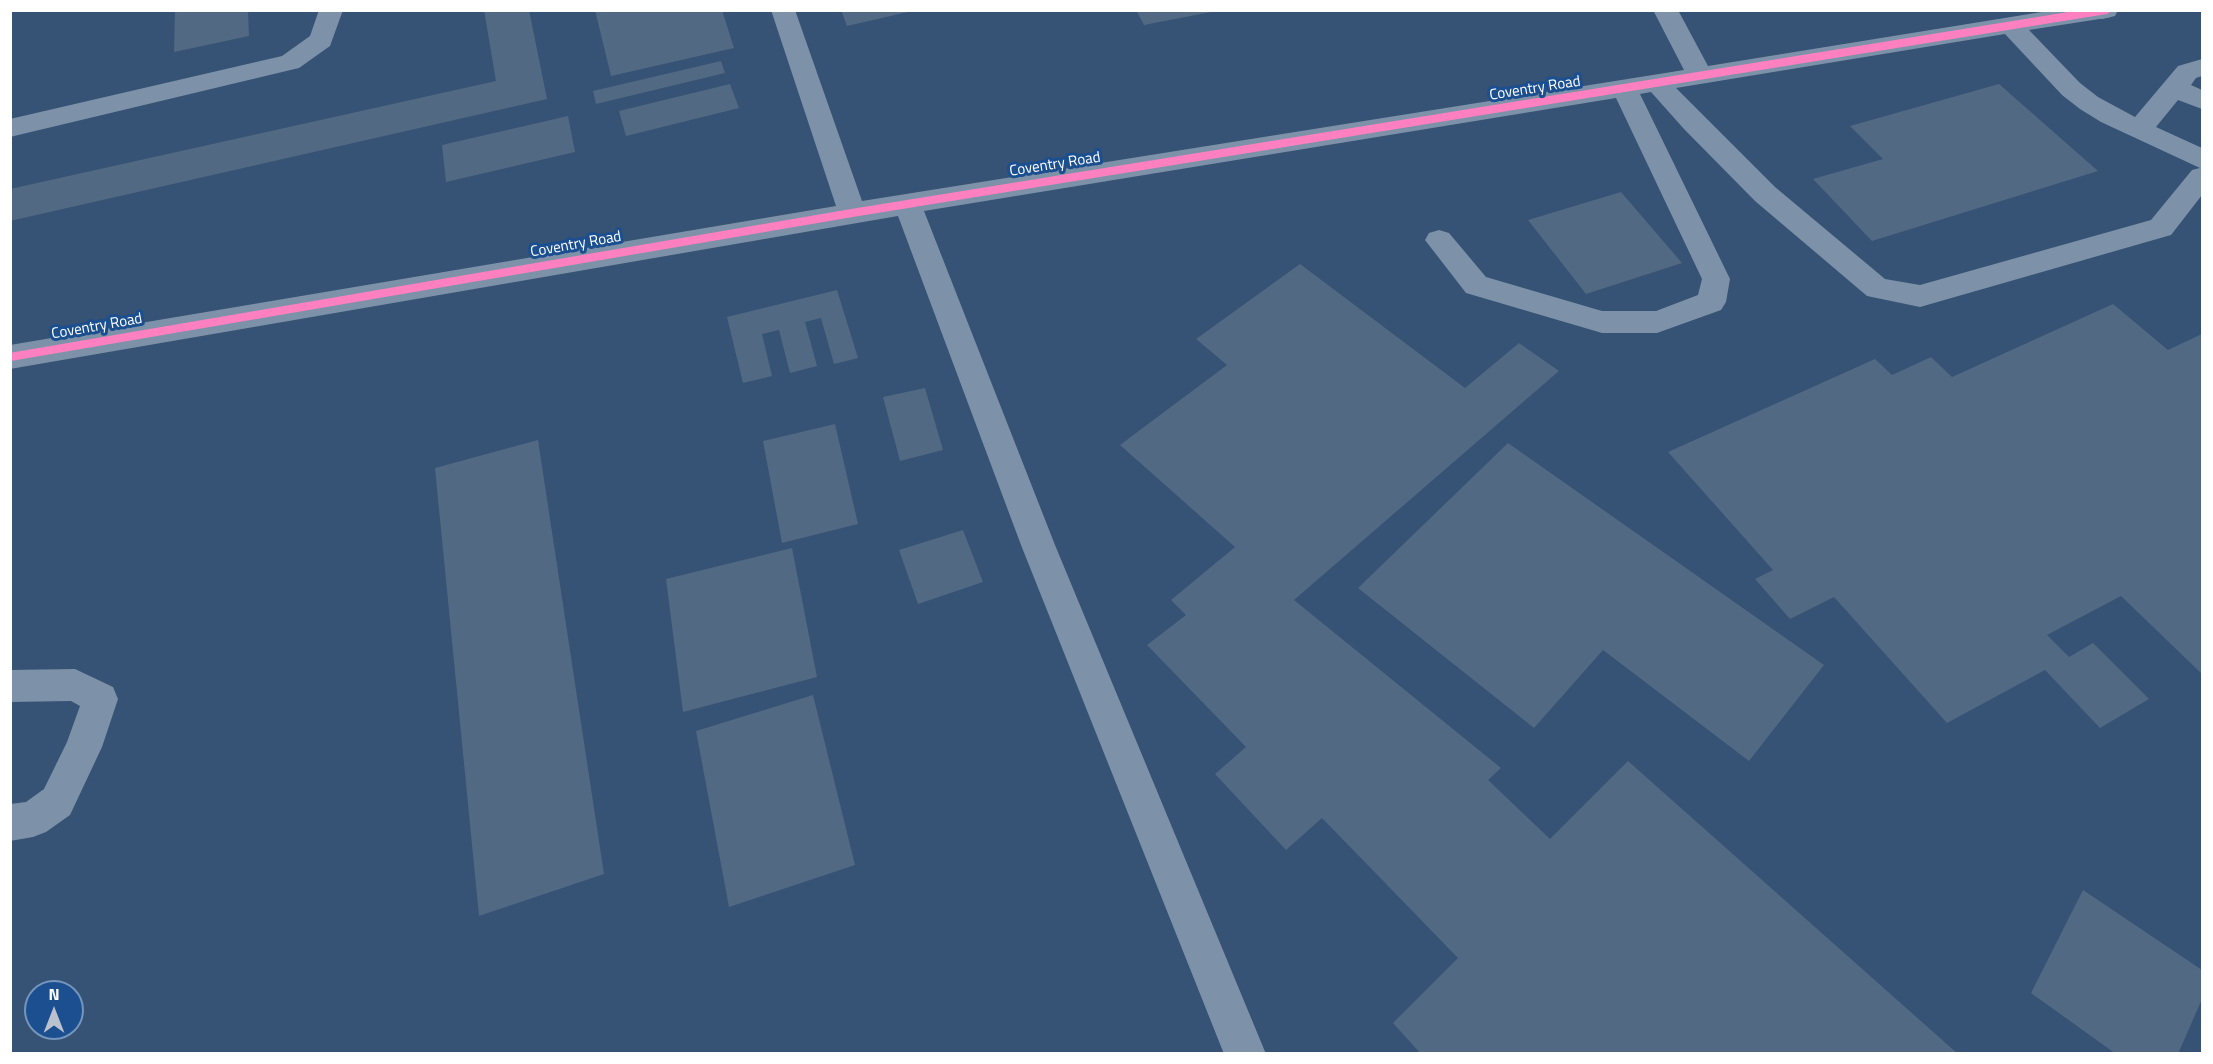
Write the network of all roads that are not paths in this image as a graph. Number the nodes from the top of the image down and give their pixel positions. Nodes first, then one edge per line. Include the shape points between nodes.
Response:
1 (331, 10) edge
2 (783, 10) edge
3 (1665, 10) edge
4 (2104, 11) edge
5 (2011, 26) junction
6 (2202, 67) edge
7 (1701, 78) junction
8 (1658, 84) junction
9 (2175, 88) junction
10 (1625, 90) junction
11 (2202, 100) edge
12 (10, 128) edge
13 (2140, 129) junction
14 (2202, 159) edge
15 (2202, 177) edge
16 (907, 204) junction
17 (852, 213) junction
18 (1439, 240) dead end
19 (10, 357) edge
20 (10, 686) edge
21 (10, 823) edge
22 (1245, 1053) edge

1 - 12 street via 321,40 290,62
2 - 17 street
3 - 7 street
4 - 5 street, Coventry Road
5 - 7 street, Coventry Road
5 - 13 street via 2071,89 2110,116
6 - 9 street via 2187,72
7 - 8 street, Coventry Road
8 - 10 street, Coventry Road
8 - 15 street via 1765,194 1877,288 1920,296 2162,228
9 - 11 street
9 - 13 street
10 - 16 street, Coventry Road
10 - 18 street via 1716,279 1711,302 1657,322 1602,322 1476,285
13 - 14 street
16 - 17 street, Coventry Road
16 - 22 street via 1038,545
17 - 19 street, Coventry Road
20 - 21 street via 75,685 100,699 84,747 57,802 33,819

